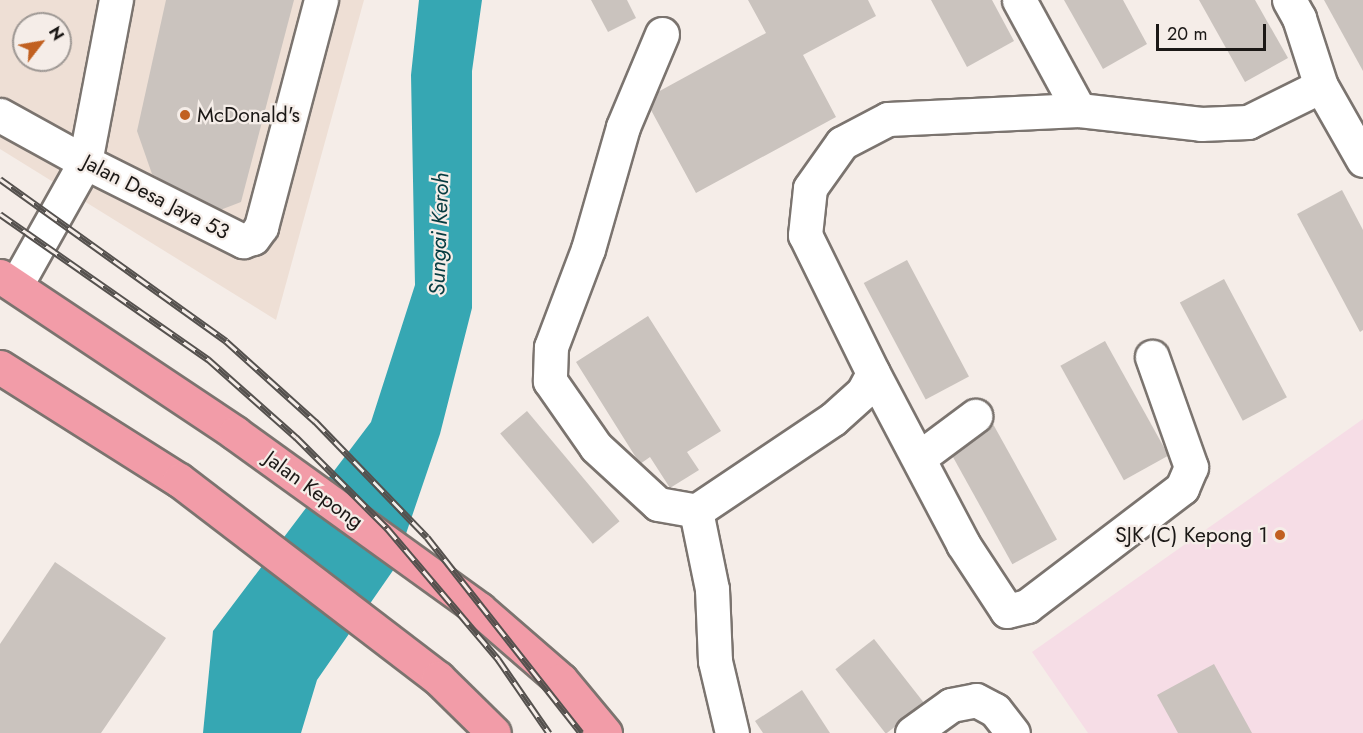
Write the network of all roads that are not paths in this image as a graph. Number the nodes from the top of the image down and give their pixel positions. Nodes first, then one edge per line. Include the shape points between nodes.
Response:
1 (116, 0) edge
2 (321, 0) edge
3 (1019, 0) edge
4 (1289, 0) edge
5 (662, 34) dead end
6 (1321, 87) junction
7 (1079, 110) junction
8 (0, 115) edge
9 (1363, 160) edge
10 (85, 162) junction
11 (8, 280) edge
12 (1152, 357) dead end
13 (0, 367) edge
14 (873, 373) junction
15 (975, 416) dead end
16 (920, 457) junction
17 (696, 511) junction
18 (494, 733) edge
19 (605, 733) edge
20 (732, 733) edge
21 (912, 733) edge
22 (1013, 733) edge

1 - 10 street
2 - 10 street, Jalan Desa Jaya 53 via 261,227 253,238 243,241
3 - 7 street
4 - 6 street via 1299,18
5 - 17 street via 623,127 588,249 551,347 550,381 596,447 658,504
6 - 7 street via 1248,122 1201,123
6 - 9 street
7 - 14 street via 888,119 842,144 810,188 805,235
8 - 10 street, Jalan Desa Jaya 53
10 - 11 street
11 - 19 main road, Jalan Kepong via 235,433 479,609 561,680
12 - 16 street via 1191,467 1182,488 1027,606 1007,611 998,602 963,544
13 - 18 main road via 180,480 438,678
14 - 16 street
14 - 17 street via 863,392 833,419
15 - 16 street
17 - 20 street via 712,589 715,661
21 - 22 street via 951,705 976,700 995,710

